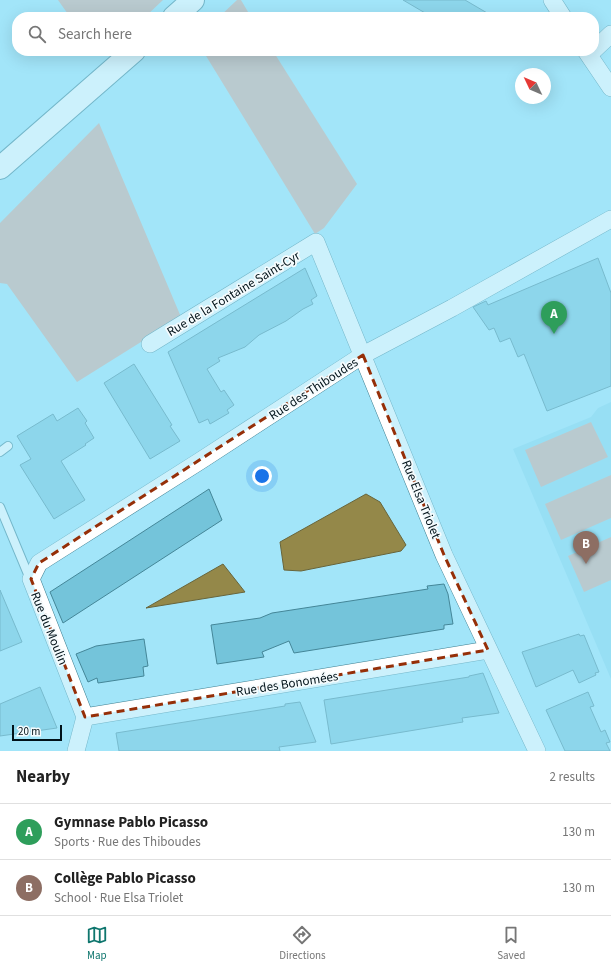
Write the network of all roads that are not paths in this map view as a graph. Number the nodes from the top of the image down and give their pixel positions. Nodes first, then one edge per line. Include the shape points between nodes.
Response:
1 (193, 0) edge
2 (552, 0) edge
3 (180, 12) edge
4 (560, 12) edge
5 (611, 34) edge
6 (599, 44) edge
7 (128, 56) edge
8 (592, 56) edge
9 (611, 88) edge
10 (0, 168) edge
11 (611, 219) edge
12 (316, 242) joint
13 (150, 344) dead end
14 (364, 355) junction
15 (8, 446) dead end
16 (0, 452) edge
17 (0, 507) edge
18 (31, 580) junction
19 (488, 650) junction
20 (85, 717) junction
21 (76, 751) edge
22 (538, 751) edge

1 - 3 main road
2 - 4 street
5 - 6 street
7 - 10 main road
8 - 9 street
11 - 14 street, Rue des Thiboudes
12 - 13 street, Rue de la Fontaine Saint-Cyr
12 - 14 street, Rue Elsa Triolet
14 - 18 street, Rue des Thiboudes via 39,563
14 - 19 street, Rue Elsa Triolet via 444,555
15 - 16 lane
17 - 18 lane, Rue du Moulin
18 - 20 street, Rue du Moulin
19 - 20 street, Rue des Bonomées
19 - 22 street, Rue Elsa Triolet
20 - 21 street

